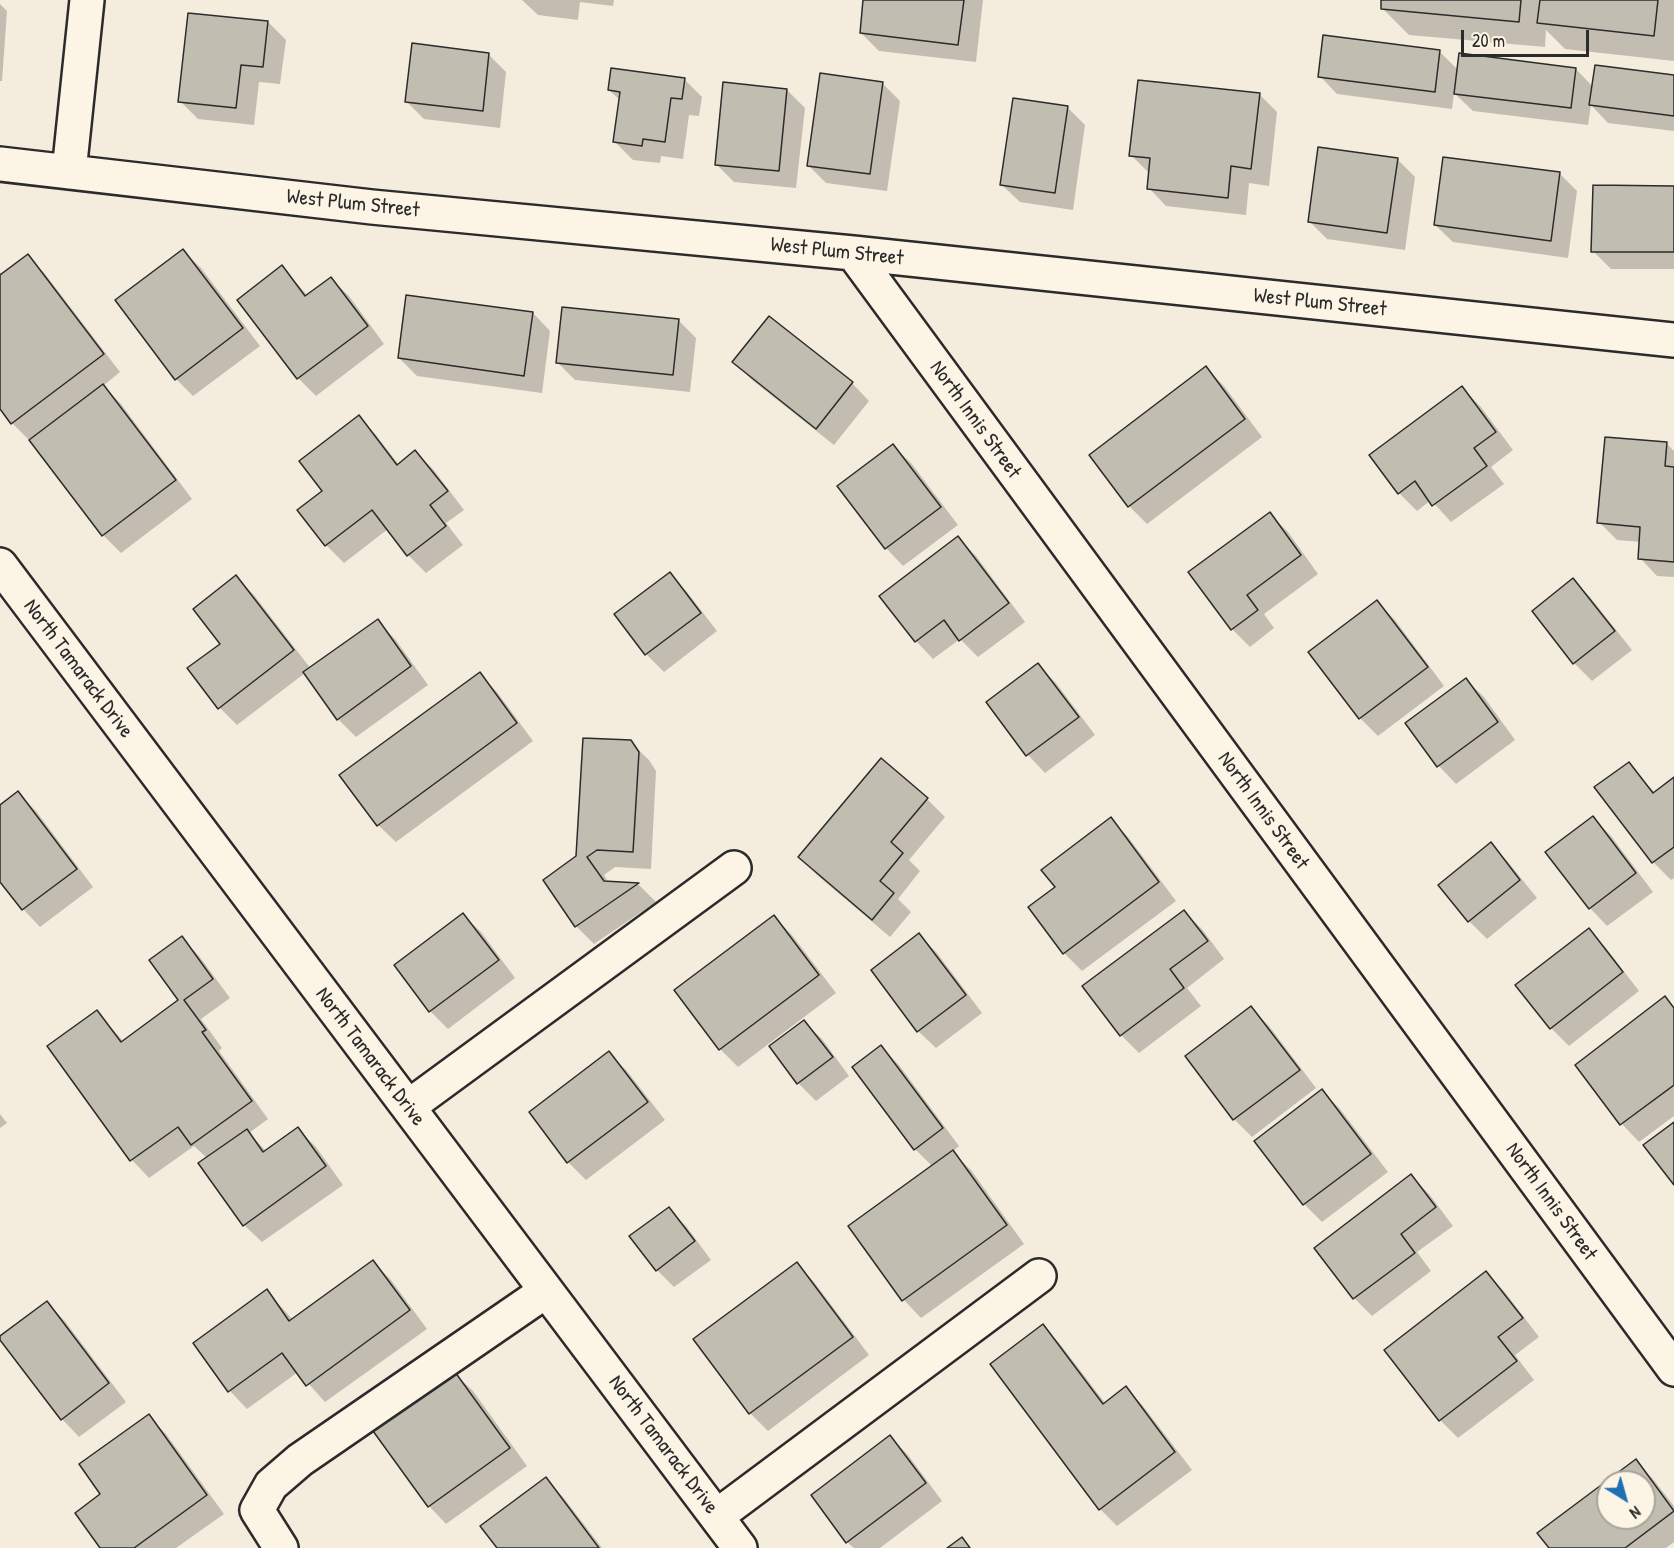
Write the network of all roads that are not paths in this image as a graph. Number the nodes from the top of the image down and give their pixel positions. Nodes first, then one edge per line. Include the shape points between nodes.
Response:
1 (87, 0) edge
2 (0, 164) edge
3 (69, 172) junction
4 (853, 253) junction
5 (1674, 340) edge
6 (0, 565) edge
7 (734, 868) dead end
8 (408, 1107) junction
9 (1038, 1276) dead end
10 (546, 1291) junction
11 (1674, 1369) edge
12 (717, 1516) junction
13 (281, 1548) edge
14 (740, 1548) edge

1 - 3 street
2 - 3 street, West Plum Street
3 - 4 street, West Plum Street via 372,207
4 - 5 street, West Plum Street
4 - 11 street, North Innis Street
6 - 8 street, North Tamarack Drive
7 - 8 street
8 - 10 street, North Tamarack Drive
9 - 12 street
10 - 12 street, North Tamarack Drive
10 - 13 street via 300,1460 271,1485 257,1510
12 - 14 street, North Tamarack Drive

